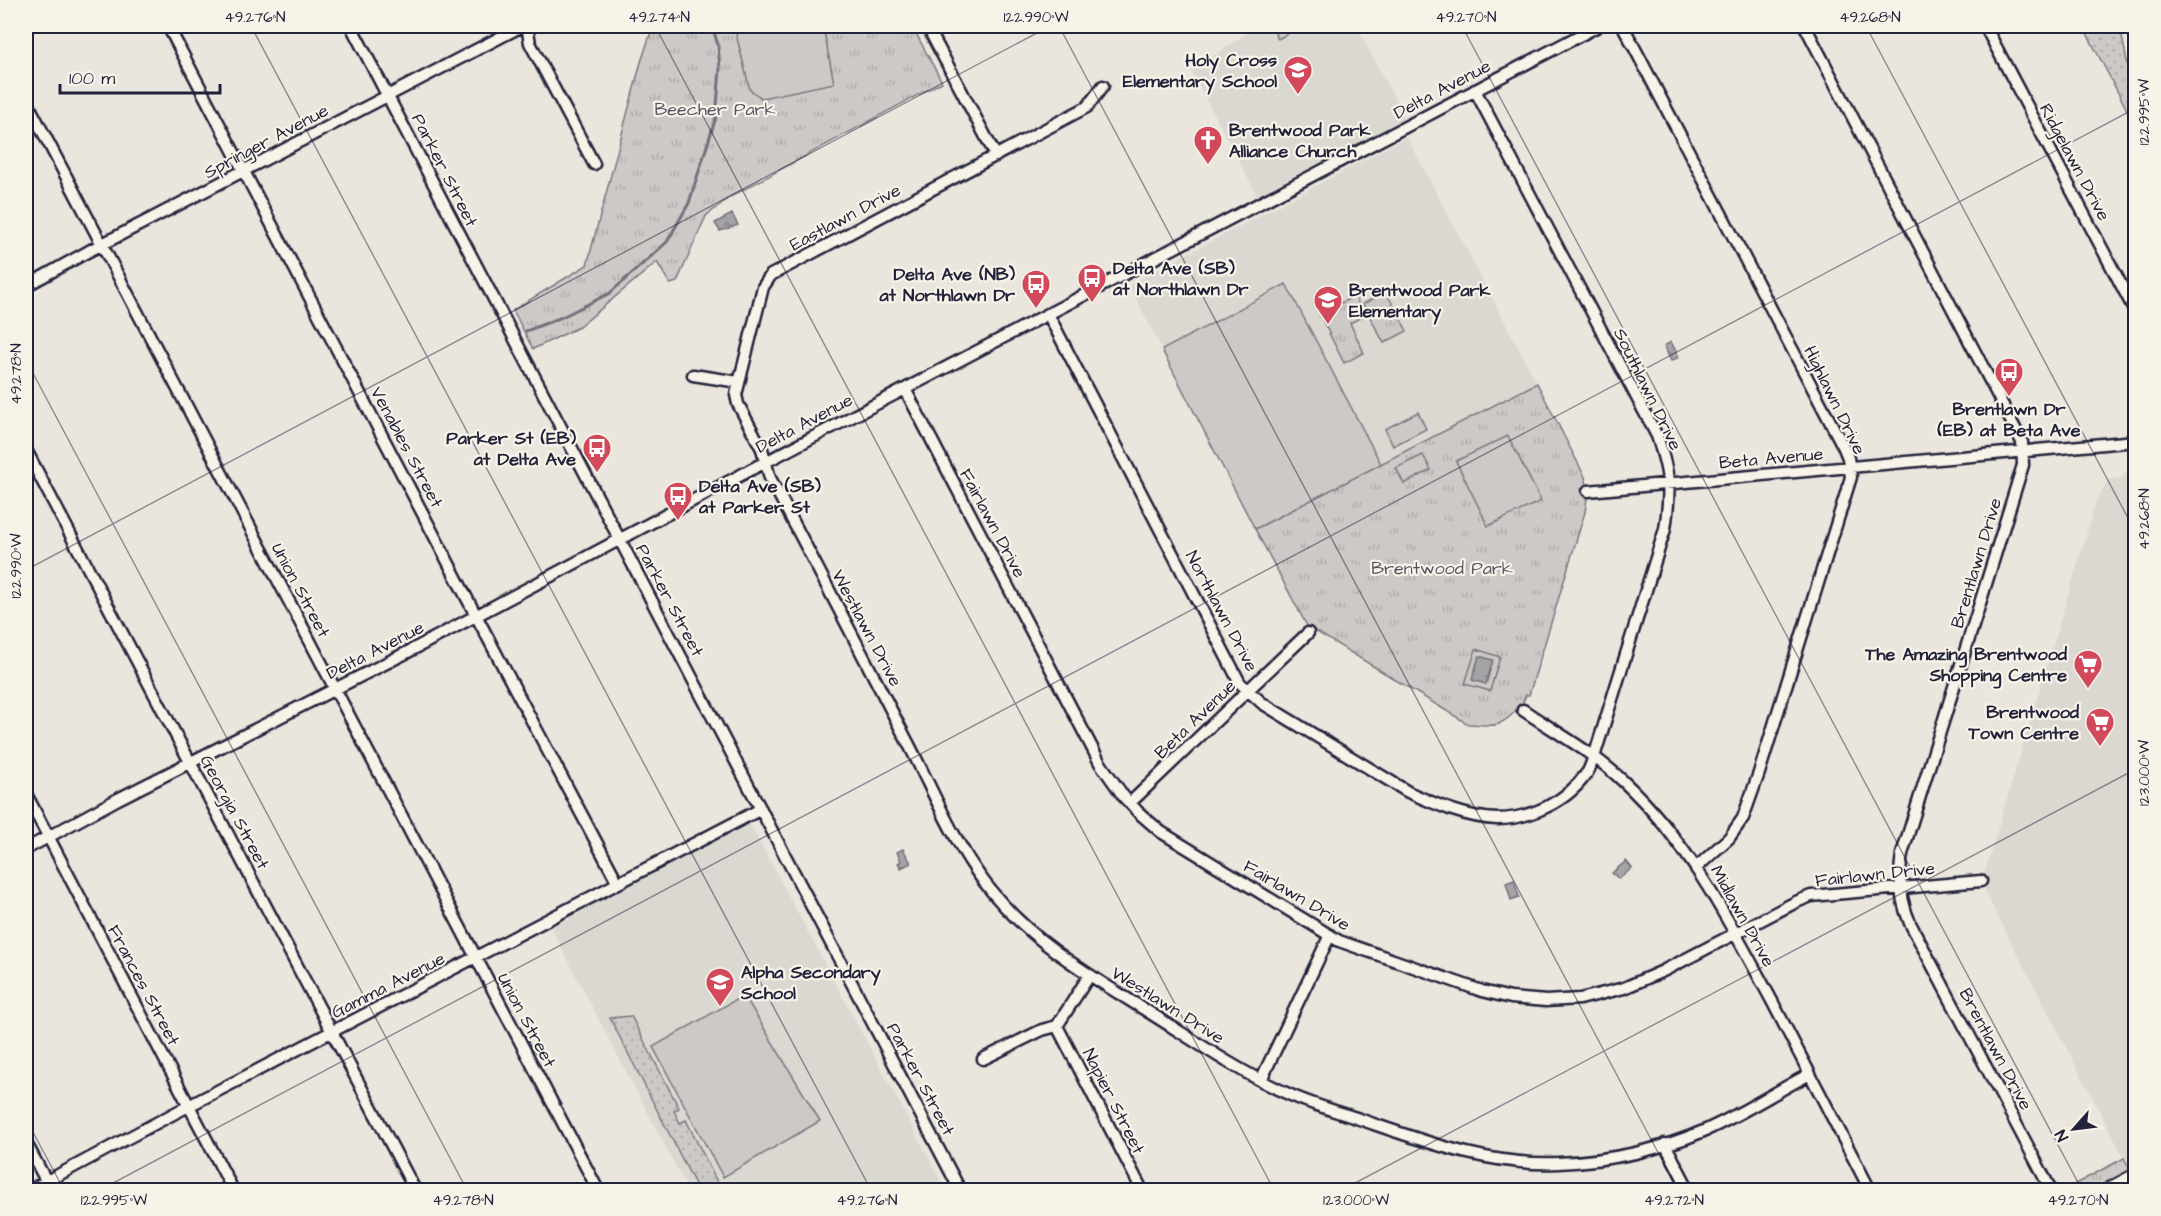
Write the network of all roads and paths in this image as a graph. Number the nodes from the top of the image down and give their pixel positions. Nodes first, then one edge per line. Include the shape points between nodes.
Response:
1 (168, 26) edge
2 (351, 26) edge
3 (522, 26) edge
4 (527, 26) edge
5 (927, 26) edge
6 (1598, 26) edge
7 (1623, 26) edge
8 (1805, 26) edge
9 (1985, 26) edge
10 (1103, 86) dead end
11 (1475, 90) junction
12 (388, 96) junction
13 (26, 100) edge
14 (996, 156) junction
15 (594, 164) dead end
16 (243, 171) junction
17 (102, 245) junction
18 (26, 286) edge
19 (2136, 313) edge
20 (1048, 314) junction
21 (693, 375) dead end
22 (739, 382) junction
23 (905, 389) junction
24 (2136, 441) edge
25 (26, 450) edge
26 (2023, 452) junction
27 (765, 462) junction
28 (1850, 468) junction
29 (1669, 484) junction
30 (1588, 491) dead end
31 (620, 540) junction
32 (476, 615) junction
33 (1308, 633) dead end
34 (335, 689) junction
35 (1248, 691) junction
36 (1523, 710) dead end
37 (1593, 757) junction
38 (191, 763) junction
39 (26, 794) edge
40 (1130, 803) junction
41 (761, 809) junction
42 (48, 837) junction
43 (26, 849) edge
44 (1697, 867) junction
45 (1981, 881) dead end
46 (618, 883) junction
47 (1900, 887) junction
48 (1735, 933) junction
49 (1330, 936) junction
50 (476, 958) junction
51 (1089, 976) junction
52 (1057, 1026) junction
53 (332, 1032) junction
54 (983, 1059) dead end
55 (1810, 1074) junction
56 (1261, 1080) junction
57 (189, 1106) junction
58 (26, 1143) edge
59 (1665, 1144) junction
60 (2136, 1176) edge
61 (49, 1186) edge
62 (30, 1191) edge
63 (233, 1191) edge
64 (415, 1191) edge
65 (598, 1191) edge
66 (960, 1191) edge
67 (1142, 1191) edge
68 (1689, 1191) edge
69 (1870, 1191) edge
70 (2051, 1191) edge
71 (2109, 1191) edge

1 - 16 street, Venables Street
2 - 12 street, Parker Street
3 - 12 street, Springer Avenue
4 - 15 street via 530,43
5 - 14 street
6 - 11 street, Delta Avenue
7 - 28 street, Highlawn Drive via 1844,448
8 - 26 street, Brentlawn Drive via 2019,436
9 - 19 street, Ridgelawn Drive
10 - 14 street, Eastlawn Drive via 1087,107
11 - 20 street, Delta Avenue
11 - 29 street, Southlawn Drive via 1657,436
12 - 16 street, Springer Avenue
12 - 31 street, Parker Street
13 - 17 street, Union Street
14 - 22 street, Eastlawn Drive via 771,275 764,287
16 - 17 street, Springer Avenue
16 - 32 street, Venables Street
17 - 18 street, Springer Avenue
17 - 34 street, Union Street
20 - 23 street, Delta Avenue
20 - 35 street, Northlawn Drive via 1240,683
21 - 22 street
22 - 27 street, Eastlawn Drive via 737,401
23 - 27 street, Delta Avenue
23 - 40 street, Fairlawn Drive via 1100,763
24 - 26 street, Beta Avenue
25 - 38 street, Georgia Street
26 - 28 street, Beta Avenue
26 - 47 street, Brentlawn Drive via 2024,465 1902,854
27 - 31 street, Delta Avenue
27 - 51 street, Westlawn Drive via 971,862 1018,921
28 - 29 street, Beta Avenue
28 - 44 street, Highlawn Drive via 1849,482 1743,818 1729,838
29 - 30 street, Beta Avenue
29 - 37 street, Southlawn Drive via 1665,529
31 - 32 street, Delta Avenue
31 - 41 street, Parker Street
32 - 34 street, Delta Avenue
32 - 46 street, Venables Street
33 - 35 street, Beta Avenue
34 - 38 street, Delta Avenue
34 - 50 street, Union Street
35 - 37 street, Northlawn Drive via 1408,792 1468,814 1497,819 1538,811 1576,786
35 - 40 street, Beta Avenue
36 - 37 street, Midlawn Drive
37 - 44 street, Midlawn Drive via 1625,782
38 - 42 street, Delta Avenue
38 - 53 street, Georgia Street
39 - 42 street, Frances Street
40 - 49 street, Fairlawn Drive via 1169,838
41 - 46 street, Gamma Avenue
41 - 66 street, Parker Street
42 - 43 street, Delta Avenue
42 - 57 street, Frances Street
44 - 48 street, Midlawn Drive
45 - 47 street, Fairlawn Drive
46 - 50 street, Gamma Avenue
47 - 48 street, Fairlawn Drive via 1811,896
47 - 70 street, Brentlawn Drive via 1910,923
48 - 49 street, Fairlawn Drive via 1624,988 1580,999 1546,1001 1482,991
48 - 55 street, Midlawn Drive
49 - 56 street
50 - 53 street, Gamma Avenue
50 - 65 street, Union Street
51 - 52 street
51 - 56 street, Westlawn Drive
52 - 54 street
52 - 67 street, Napier Street
53 - 57 street, Gamma Avenue
53 - 64 street, Georgia Street
55 - 59 street, Westlawn Drive via 1715,1126
55 - 69 street, Midlawn Drive
56 - 59 street, Westlawn Drive via 1287,1094 1436,1145 1497,1159 1576,1162
57 - 61 street, Gamma Avenue
57 - 63 street, Frances Street
58 - 61 street
59 - 68 street
60 - 71 main road
61 - 62 street, Gamma Avenue

